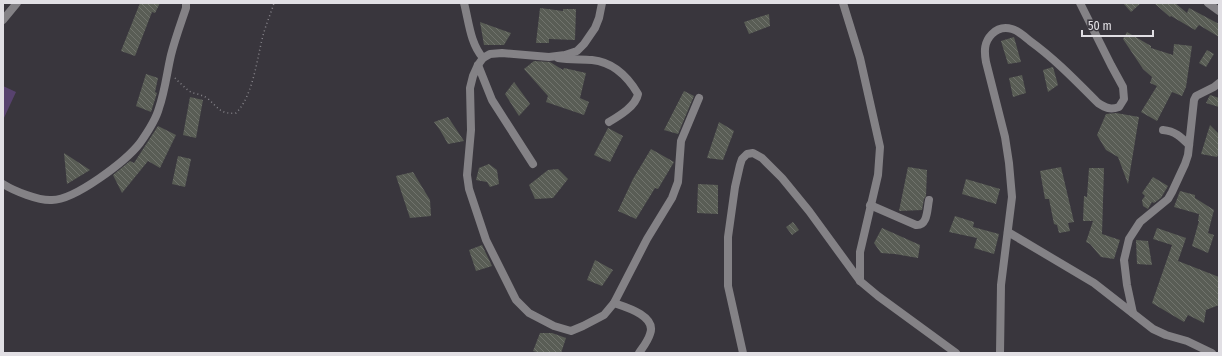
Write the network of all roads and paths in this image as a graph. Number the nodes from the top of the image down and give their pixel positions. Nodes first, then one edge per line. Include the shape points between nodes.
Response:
1 (17, 3) edge
2 (186, 3) edge
3 (274, 3) edge
4 (464, 3) edge
5 (602, 3) edge
6 (843, 3) edge
7 (1080, 3) edge
8 (1208, 3) edge
9 (1219, 12) edge
10 (3, 20) edge
11 (549, 57) junction
12 (481, 62) junction
13 (168, 71) junction
14 (1219, 83) edge
15 (699, 98) dead end
16 (609, 122) dead end
17 (1163, 130) dead end
18 (1190, 145) junction
19 (533, 164) dead end
20 (3, 184) edge
21 (929, 200) dead end
22 (870, 205) junction
23 (1008, 232) junction
24 (860, 281) junction
25 (614, 303) junction
26 (1133, 313) junction
27 (639, 353) edge
28 (743, 353) edge
29 (956, 353) edge
30 (1000, 353) edge
31 (1212, 353) edge

1 - 10 street
2 - 13 street
3 - 13 path via 250,86 244,102 236,113 229,114 219,110 208,99 190,91
4 - 12 street via 472,38
5 - 11 street via 595,28 584,44 577,51
6 - 22 street via 860,58 880,148 878,174
7 - 23 street via 1123,87 1124,99 1119,107 1112,109 1098,103 1065,70 1018,32 1005,28 997,30 987,39 986,62 1005,137 1009,164 1012,197
8 - 9 street
11 - 12 street via 502,53 490,54
11 - 16 street via 604,62 628,79 638,97
12 - 19 street via 492,100
12 - 25 street via 470,88 471,130 467,175 469,189 486,240 516,300 529,313 554,326 571,330 604,315
13 - 20 street via 159,109 140,144 93,183 62,199 51,200 10,189
14 - 18 street via 1196,96 1194,100
15 - 25 street via 681,141 678,182 672,198 647,239
17 - 18 street via 1177,133
18 - 26 street via 1185,164 1168,199 1140,222 1129,239 1124,260
21 - 22 street via 926,219 920,225
22 - 24 street via 860,252
23 - 26 street via 1094,283
23 - 30 street via 1001,285
24 - 28 street via 782,178 758,155 747,154 742,159 735,187 728,237 728,286
24 - 29 street
25 - 27 street via 635,310 651,326 650,335
26 - 31 street via 1153,329

